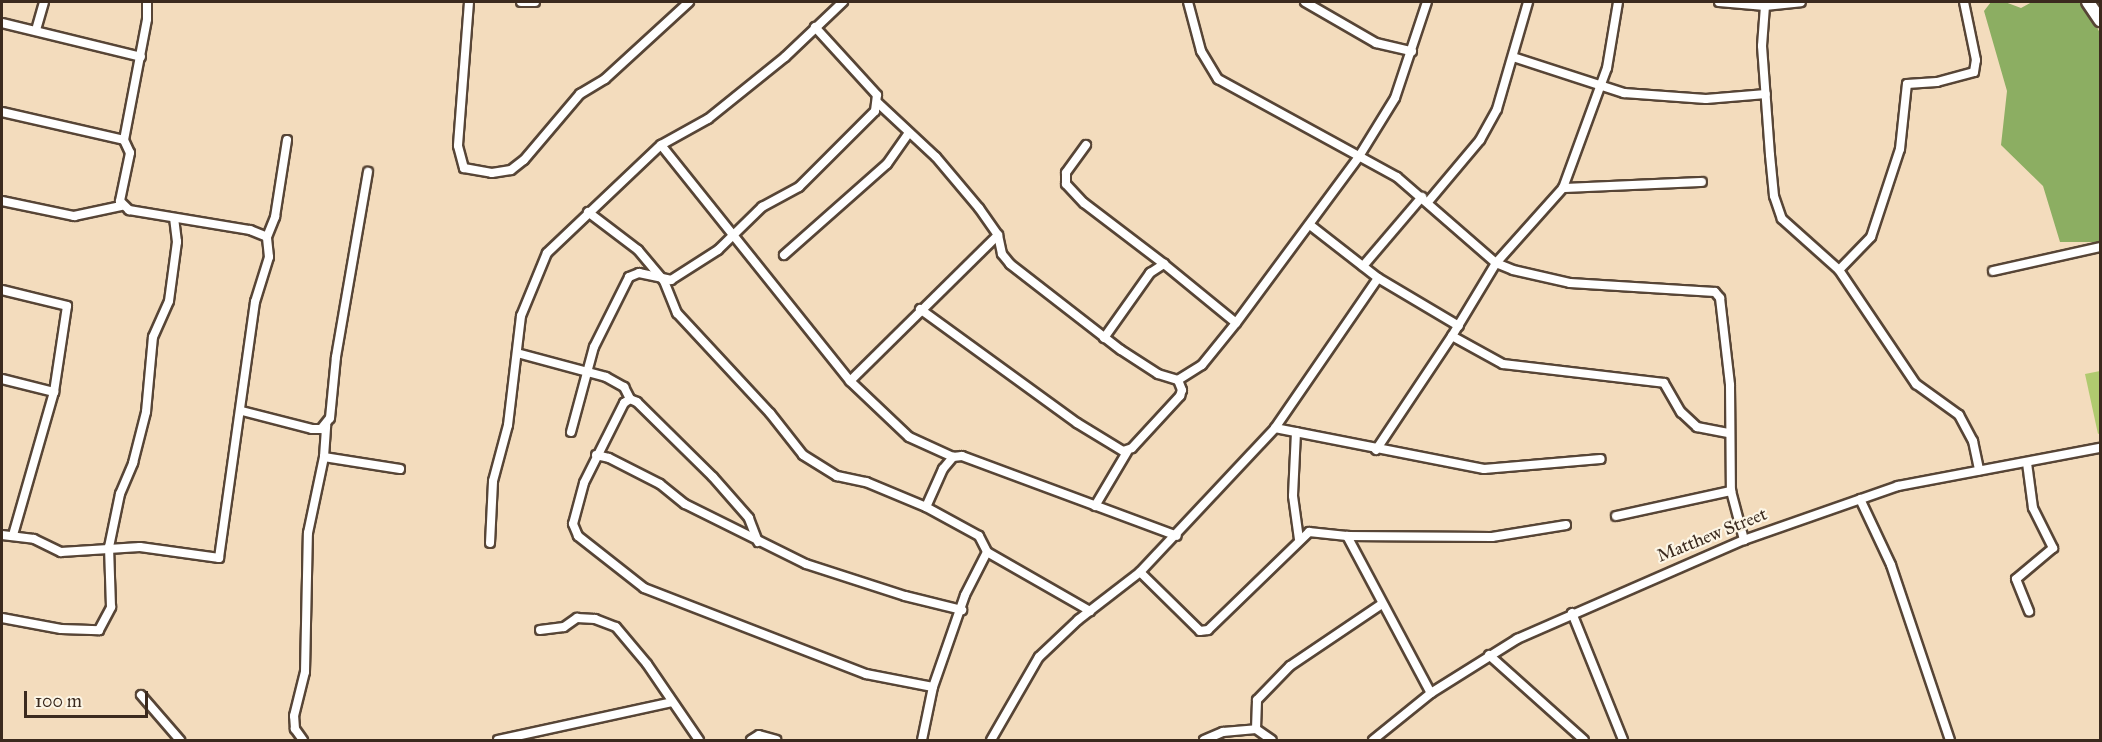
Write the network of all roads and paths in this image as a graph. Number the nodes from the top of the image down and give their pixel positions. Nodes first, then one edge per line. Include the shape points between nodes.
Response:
1 (44, 2) edge
2 (147, 2) edge
3 (469, 2) edge
4 (521, 2) edge
5 (535, 2) edge
6 (689, 2) edge
7 (843, 2) edge
8 (1188, 2) edge
9 (1305, 2) edge
10 (1427, 2) edge
11 (1528, 2) edge
12 (1618, 2) edge
13 (1719, 2) edge
14 (1801, 2) edge
15 (1964, 2) edge
16 (2088, 2) edge
17 (1765, 6) junction
18 (2100, 20) edge
19 (2, 23) edge
20 (815, 27) junction
21 (36, 30) junction
22 (1412, 51) junction
23 (141, 57) junction
24 (1513, 57) junction
25 (1600, 86) junction
26 (1767, 94) junction
27 (878, 103) junction
28 (2, 112) edge
29 (908, 134) junction
30 (124, 140) junction
31 (287, 140) dead end
32 (661, 145) junction
33 (1086, 145) dead end
34 (1358, 158) junction
35 (368, 172) dead end
36 (1702, 182) dead end
37 (1563, 188) junction
38 (1425, 199) junction
39 (2, 201) edge
40 (122, 206) dead end
41 (588, 212) junction
42 (174, 219) junction
43 (1310, 225) junction
44 (998, 235) junction
45 (267, 237) junction
46 (736, 237) junction
47 (2100, 247) edge
48 (784, 255) dead end
49 (1496, 263) junction
50 (1164, 264) junction
51 (1363, 266) junction
52 (1839, 270) junction
53 (1993, 271) dead end
54 (1378, 278) junction
55 (664, 281) junction
56 (2, 290) edge
57 (920, 309) junction
58 (1236, 323) junction
59 (1459, 326) junction
60 (1452, 336) junction
61 (1104, 338) junction
62 (517, 353) junction
63 (588, 373) junction
64 (2, 379) edge
65 (1178, 380) junction
66 (850, 381) junction
67 (54, 392) junction
68 (630, 399) junction
69 (242, 411) junction
70 (326, 425) junction
71 (1275, 428) junction
72 (571, 432) dead end
73 (1296, 432) junction
74 (1730, 433) junction
75 (2100, 448) edge
76 (1376, 450) junction
77 (1127, 452) junction
78 (596, 455) junction
79 (324, 457) junction
80 (953, 457) junction
81 (1601, 459) dead end
82 (2027, 463) junction
83 (400, 469) dead end
84 (1979, 470) junction
85 (1731, 491) junction
86 (1860, 499) junction
87 (1095, 506) junction
88 (926, 507) junction
89 (1616, 516) dead end
90 (1566, 525) dead end
91 (2, 535) edge
92 (13, 535) junction
93 (1177, 536) junction
94 (1347, 536) junction
95 (1299, 539) junction
96 (1744, 540) junction
97 (758, 542) junction
98 (490, 543) dead end
99 (109, 547) junction
100 (987, 552) junction
101 (1140, 572) junction
102 (1382, 604) junction
103 (962, 610) junction
104 (1090, 610) junction
105 (2029, 612) dead end
106 (1572, 613) junction
107 (2, 618) edge
108 (540, 630) dead end
109 (1488, 655) junction
110 (933, 687) junction
111 (1431, 693) junction
112 (141, 695) dead end
113 (672, 702) junction
114 (1256, 729) junction
115 (1578, 739) edge
116 (180, 741) edge
117 (303, 741) edge
118 (498, 741) edge
119 (699, 741) edge
120 (751, 741) edge
121 (776, 741) edge
122 (922, 741) edge
123 (991, 741) edge
124 (1204, 741) edge
125 (1272, 741) edge
126 (1373, 741) edge
127 (1623, 741) edge
128 (1950, 741) edge

1 - 21 street
2 - 23 street
3 - 6 street via 461,72 459,154 464,168 492,172 511,170 524,160 580,94 605,80
4 - 5 street
7 - 20 street
8 - 34 street via 1201,51 1218,79
9 - 22 street via 1376,43
10 - 22 street
11 - 24 street
12 - 25 street via 1607,68
13 - 17 street
14 - 17 street
15 - 52 street via 1976,60 1974,72 1937,82 1907,84 1900,149 1871,237
16 - 18 main road
17 - 26 street via 1762,46
19 - 21 street
20 - 27 street via 877,95
20 - 32 street via 785,57 708,119
21 - 23 street
22 - 34 street via 1395,98
23 - 30 street
24 - 25 street
24 - 38 street via 1497,109 1480,140
25 - 26 street via 1624,93 1677,98
25 - 37 street
26 - 52 street via 1774,196 1782,219
27 - 29 street
27 - 46 street via 856,134 798,187 762,207
28 - 30 street
29 - 44 street via 936,157
29 - 48 street via 887,164
30 - 42 street via 130,153 120,201 123,207
31 - 45 street via 275,217
32 - 41 street
32 - 46 street
33 - 50 street via 1066,173 1066,184 1084,203
34 - 38 street via 1396,177
34 - 43 street
35 - 70 street
36 - 37 street
37 - 49 street
38 - 49 street
38 - 51 street
39 - 40 street via 74,216
41 - 55 street via 638,250
41 - 62 street via 547,253 538,268 521,316
42 - 45 street via 250,230
42 - 99 street via 177,242 169,301 153,337 146,412 133,463 120,494
43 - 51 street
43 - 58 street
44 - 57 street
44 - 61 street via 1010,264
45 - 69 street via 269,257 255,303
46 - 55 street
46 - 66 street
47 - 53 street
49 - 59 street
49 - 74 street via 1570,283 1715,292 1720,298 1730,385
50 - 58 street
50 - 61 street via 1150,273
51 - 54 street
52 - 84 street via 1916,384 1959,415 1967,427
54 - 59 street
54 - 71 street
55 - 63 street via 639,273 629,277 594,347
55 - 88 street via 677,313 771,413 803,455 837,476 866,482
56 - 67 street via 67,306
57 - 66 street
57 - 77 street via 1077,423
58 - 65 street via 1202,365
59 - 60 street
60 - 74 street via 1503,364 1664,383 1681,412 1697,427
60 - 76 street
61 - 65 street via 1158,374
62 - 63 street
62 - 98 street via 508,425 493,481
63 - 68 street via 624,387
63 - 72 street
64 - 67 street
65 - 77 street via 1180,396
66 - 80 street via 909,437
67 - 92 street
68 - 78 street
68 - 97 street via 645,409 749,518
69 - 70 street via 312,429
69 - 99 street via 219,558 140,547
70 - 79 street
71 - 73 street
71 - 93 street
73 - 76 street
73 - 95 street via 1293,496
74 - 85 street
75 - 82 street, Matthew Street
76 - 81 street via 1484,470
77 - 87 street
78 - 97 street via 660,484 685,504
78 - 110 street via 573,524 578,536 619,571 644,588 807,653 866,674
79 - 83 street
79 - 117 street via 308,533 305,672 294,716 295,729
80 - 87 street via 972,459
80 - 88 street
82 - 84 street, Matthew Street
82 - 105 street via 2033,508 2053,548 2016,579
84 - 86 street, Matthew Street via 1898,486
85 - 89 street
85 - 96 street
86 - 96 street, Matthew Street
86 - 128 street via 1891,564
87 - 93 street
88 - 100 street via 979,536
90 - 94 street via 1492,537
91 - 92 street
92 - 99 street via 34,539 61,552
93 - 101 street
94 - 95 street via 1309,532
94 - 102 street
95 - 101 street via 1208,630 1200,631
96 - 106 street, Matthew Street
97 - 103 street via 806,564
99 - 107 street via 111,607 99,630 61,629
100 - 103 street
100 - 104 street
101 - 104 street
102 - 111 street
102 - 114 street via 1290,666 1257,700
103 - 110 street
104 - 123 street via 1039,657
106 - 109 street, Matthew Street
106 - 127 street
108 - 113 street via 564,627 577,618 596,619 616,627
109 - 111 street, Matthew Street
109 - 115 street
110 - 122 street
111 - 126 street, Matthew Street
112 - 116 street
113 - 118 street
113 - 119 street
114 - 124 street via 1222,732
114 - 125 street
120 - 121 street via 759,735

